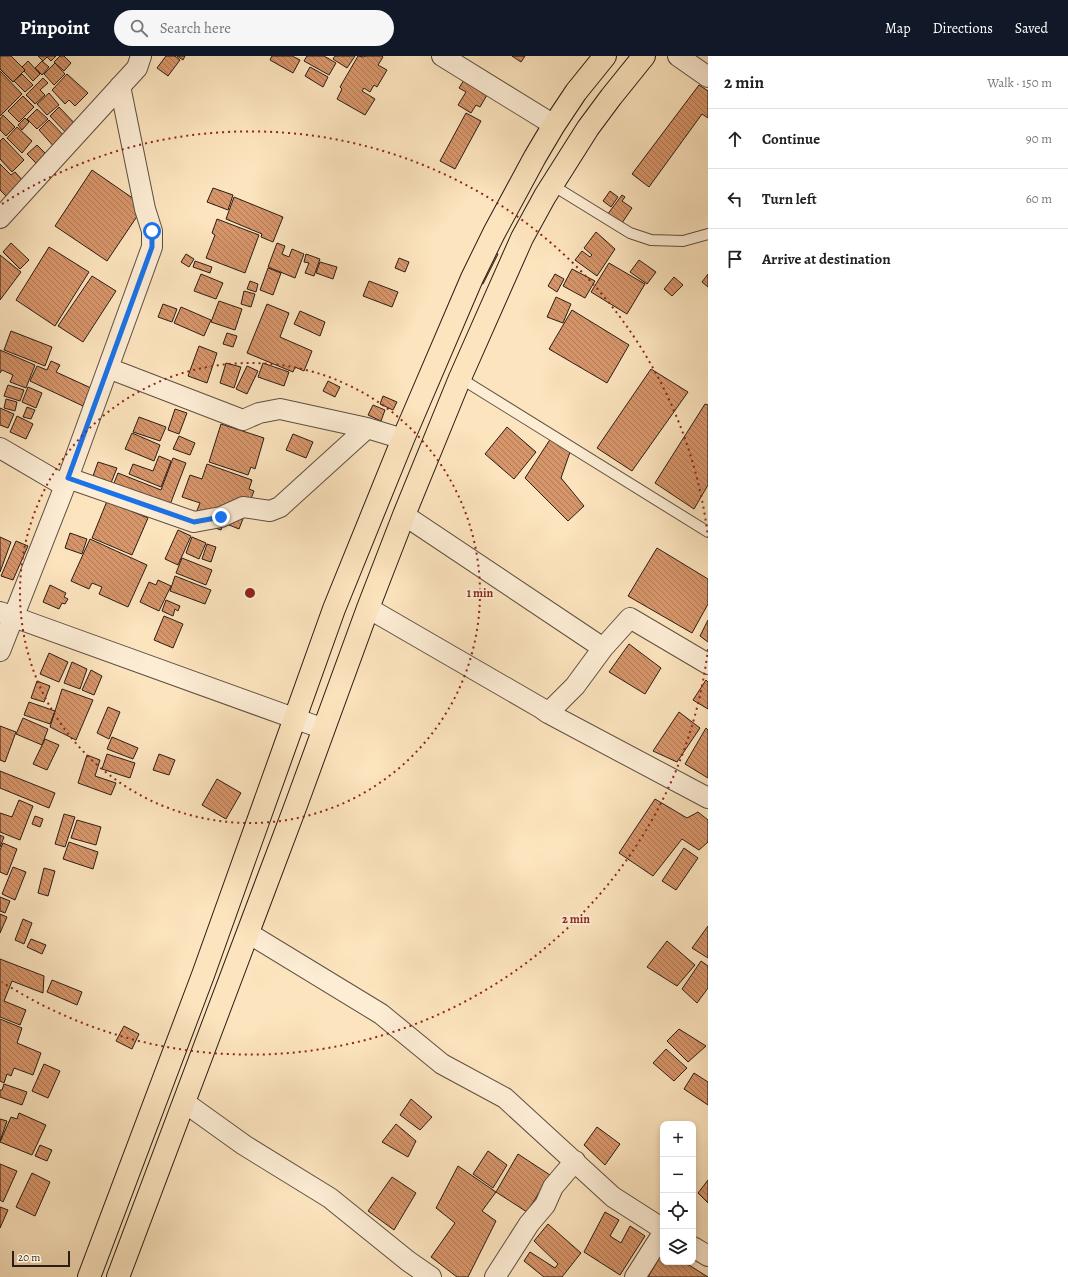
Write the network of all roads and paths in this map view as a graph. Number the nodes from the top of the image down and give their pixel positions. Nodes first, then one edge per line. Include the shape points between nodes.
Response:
1 (141, 56) edge
2 (442, 56) edge
3 (605, 56) edge
4 (644, 56) edge
5 (678, 56) edge
6 (708, 77) edge
7 (120, 86) junction
8 (554, 125) junction
9 (552, 186) junction
10 (0, 218) edge
11 (708, 234) edge
12 (108, 368) junction
13 (460, 378) junction
14 (367, 428) junction
15 (403, 439) junction
16 (0, 448) edge
17 (67, 482) junction
18 (404, 516) junction
19 (708, 532) edge
20 (368, 608) junction
21 (7, 615) edge
22 (603, 648) junction
23 (0, 650) edge
24 (708, 664) edge
25 (548, 713) junction
26 (295, 719) junction
27 (324, 729) junction
28 (708, 798) edge
29 (248, 932) junction
30 (184, 1102) junction
31 (575, 1161) junction
32 (660, 1227) edge
33 (660, 1239) edge
34 (696, 1249) edge
35 (708, 1256) edge
36 (89, 1277) edge
37 (118, 1277) edge
38 (431, 1277) edge
39 (495, 1277) edge
40 (635, 1277) edge

1 - 7 street via 137,68
2 - 8 street
3 - 8 highway
4 - 9 highway via 588,128
5 - 6 street
7 - 10 street
7 - 12 street via 145,210 152,231 152,247
8 - 15 highway via 485,252
9 - 11 lane via 630,233 651,240 683,241
9 - 13 highway via 522,238
12 - 14 street via 243,420 259,413 280,409
12 - 17 street
13 - 18 highway
13 - 19 lane
14 - 15 street
14 - 17 street via 280,507 270,511 243,507 221,517 194,522
15 - 26 highway via 334,609
16 - 17 street
17 - 21 street
18 - 20 highway
18 - 22 street
20 - 25 street
20 - 27 highway
21 - 23 street
21 - 26 street
22 - 24 street via 630,618
22 - 25 street via 575,686
25 - 28 street
26 - 27 street
26 - 36 highway via 203,975
27 - 29 highway
29 - 30 highway
29 - 31 street via 381,1014 442,1064 505,1098
30 - 37 highway
30 - 38 street via 244,1145 330,1198
31 - 32 street via 614,1197
31 - 39 street via 553,1187 545,1205 529,1224
33 - 40 street
34 - 35 street

